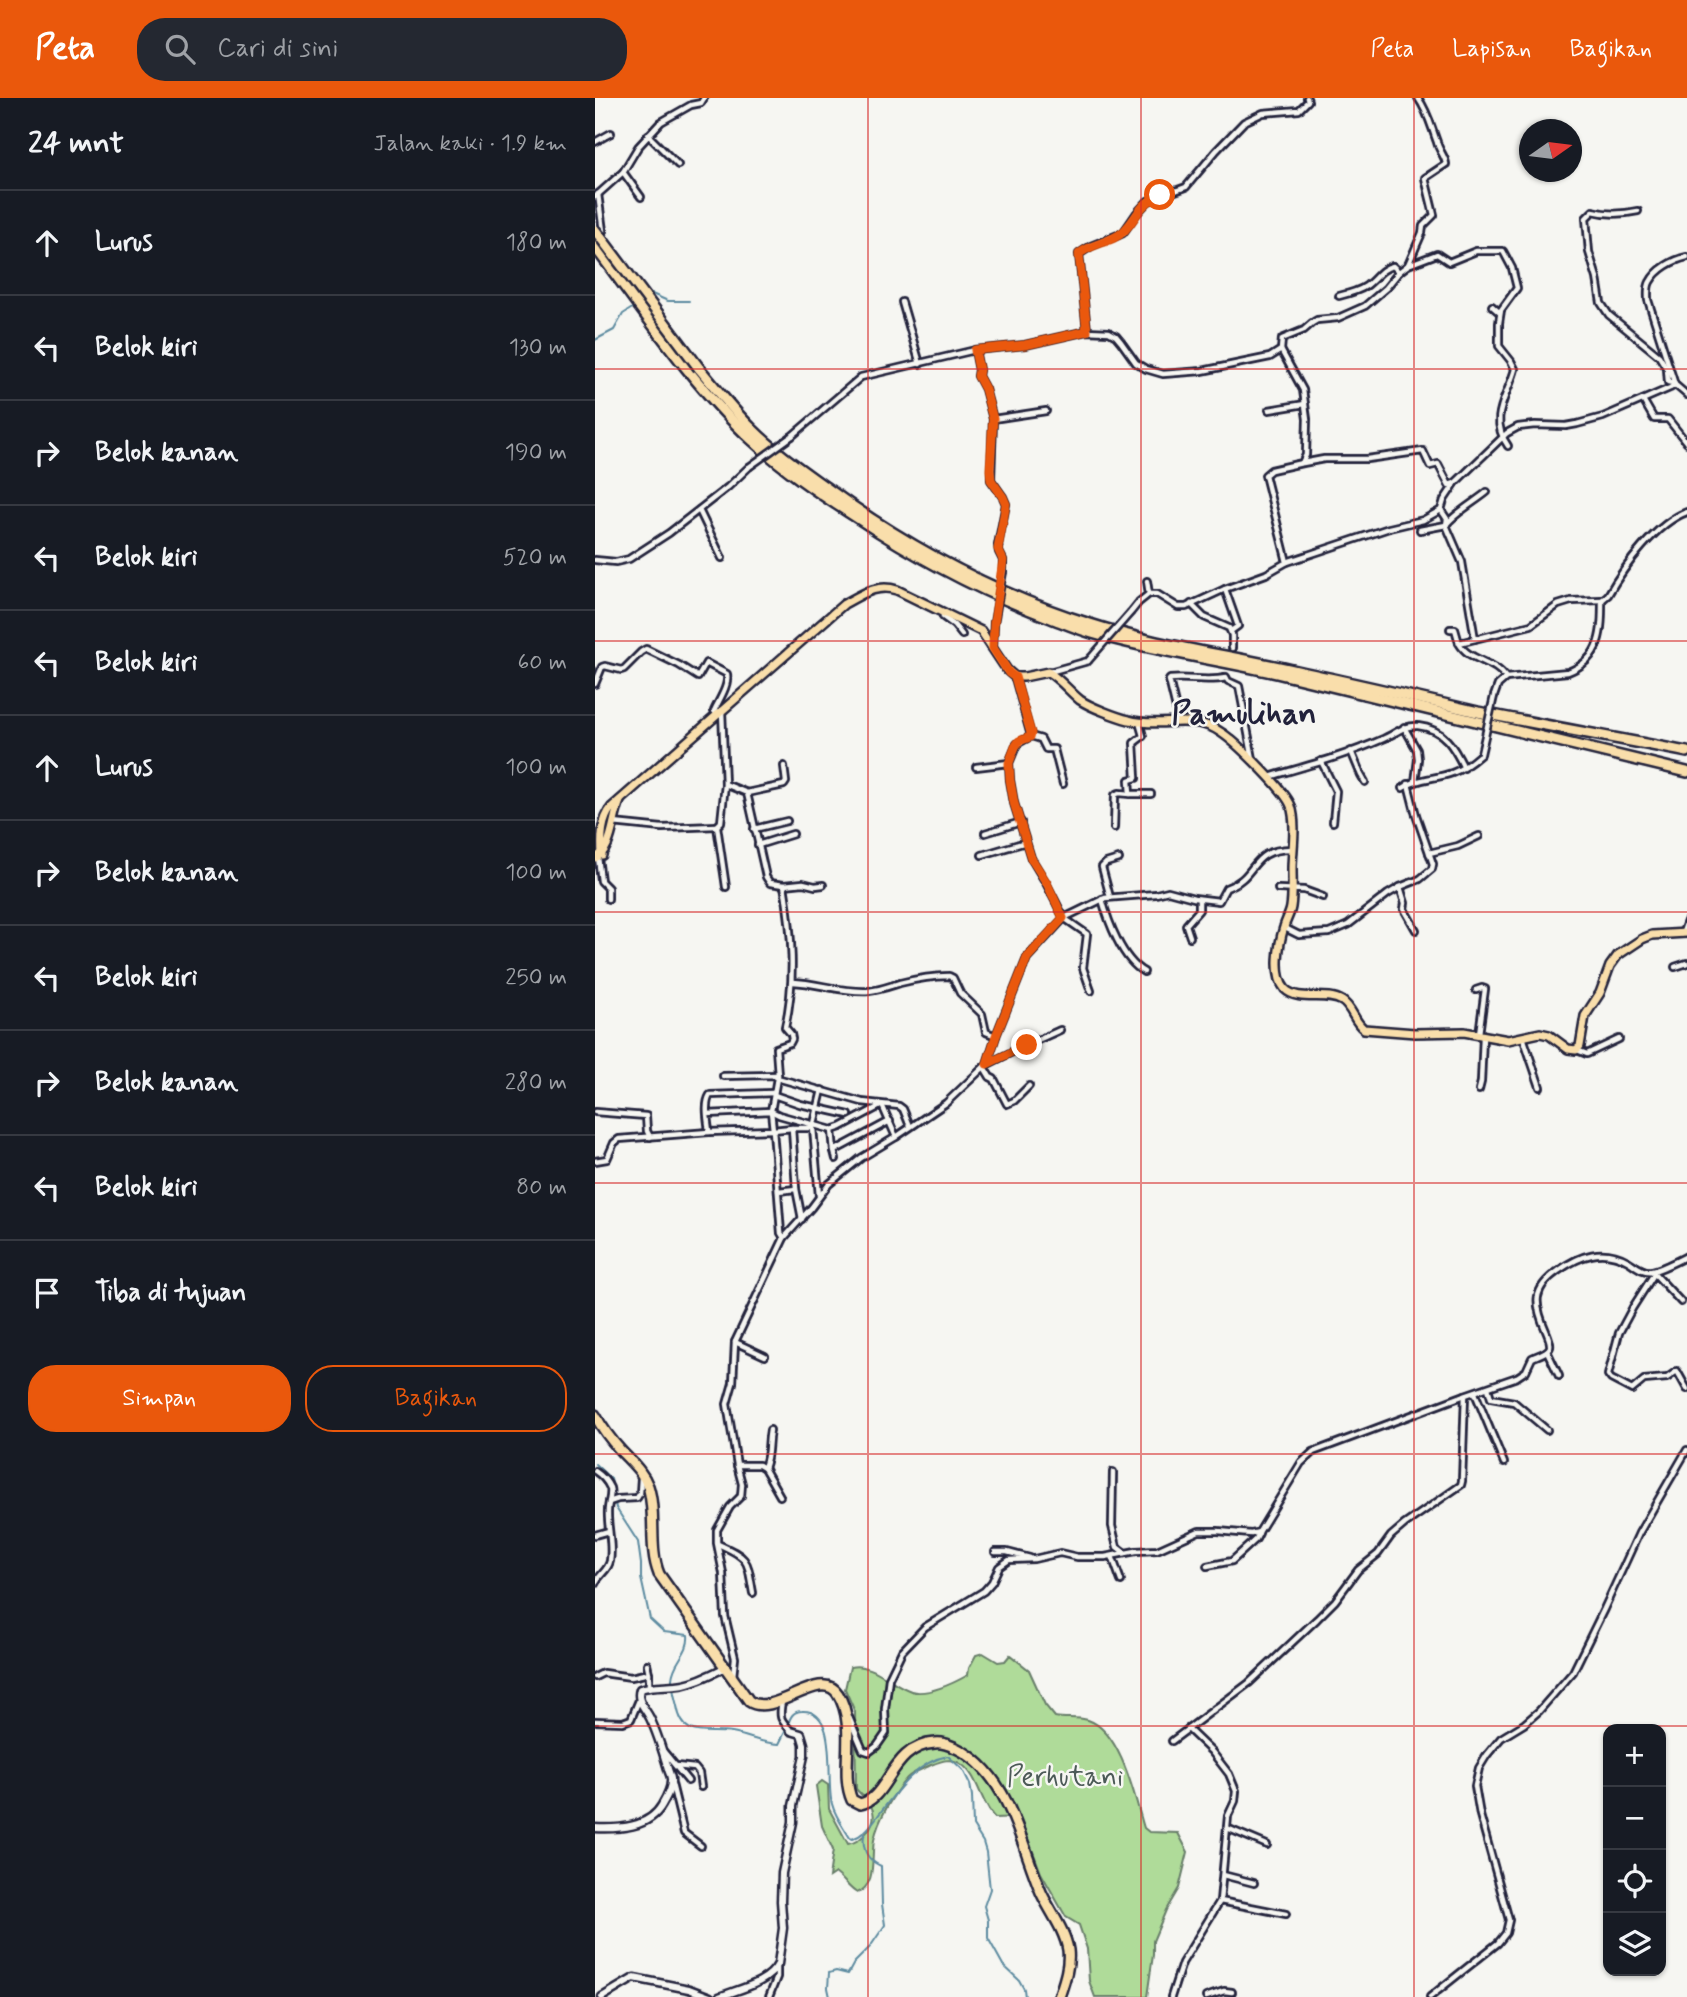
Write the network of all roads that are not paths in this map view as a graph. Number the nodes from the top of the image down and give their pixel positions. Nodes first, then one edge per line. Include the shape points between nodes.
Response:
1 (704, 98) edge
2 (1307, 98) edge
3 (1418, 98) edge
4 (611, 133) dead end
5 (648, 135) junction
6 (595, 142) edge
7 (678, 165) dead end
8 (623, 172) junction
9 (597, 195) edge
10 (641, 197) dead end
11 (1638, 211) dead end
12 (595, 230) edge
13 (595, 240) edge
14 (595, 247) edge
15 (1687, 257) edge
16 (1408, 265) junction
17 (1399, 272) junction
18 (1339, 296) dead end
19 (902, 302) dead end
20 (1492, 306) dead end
21 (1500, 313) junction
22 (1087, 331) junction
23 (975, 350) junction
24 (1281, 350) junction
25 (920, 364) junction
26 (696, 371) junction
27 (1675, 385) junction
28 (1687, 395) edge
29 (1643, 400) junction
30 (1305, 404) junction
31 (1269, 410) dead end
32 (1046, 411) dead end
33 (993, 419) junction
34 (1502, 437) junction
35 (1687, 443) edge
36 (1508, 446) dead end
37 (1302, 463) junction
38 (1456, 482) junction
39 (1487, 492) dead end
40 (699, 510) junction
41 (1441, 510) junction
42 (1687, 512) edge
43 (1447, 525) junction
44 (1420, 530) dead end
45 (722, 558) dead end
46 (595, 560) edge
47 (1287, 562) junction
48 (1147, 581) dead end
49 (1226, 589) junction
50 (1149, 594) junction
51 (1602, 600) junction
52 (1191, 604) junction
53 (943, 613) junction
54 (994, 624) junction
55 (1450, 629) dead end
56 (981, 631) junction
57 (1231, 631) junction
58 (962, 635) dead end
59 (1475, 639) junction
60 (1459, 643) junction
61 (993, 648) junction
62 (1232, 648) tunnel mouth
63 (1048, 672) junction
64 (1015, 677) junction
65 (1506, 678) junction
66 (595, 684) edge
67 (720, 712) junction
68 (1179, 721) junction
69 (1139, 722) junction
70 (1404, 727) junction
71 (1031, 736) junction
72 (1351, 751) junction
73 (1687, 752) edge
74 (1321, 761) junction
75 (1254, 762) junction
76 (1009, 763) junction
77 (784, 766) dead end
78 (976, 767) dead end
79 (1464, 768) junction
80 (1687, 772) edge
81 (1268, 777) junction
82 (1365, 782) dead end
83 (1063, 783) dead end
84 (1411, 783) junction
85 (725, 784) junction
86 (1403, 789) dead end
87 (747, 793) junction
88 (1130, 794) junction
89 (1151, 794) dead end
90 (621, 801) junction
91 (787, 821) dead end
92 (1021, 822) junction
93 (1333, 822) dead end
94 (613, 823) junction
95 (717, 826) junction
96 (1114, 828) dead end
97 (754, 829) junction
98 (985, 833) dead end
99 (793, 834) dead end
100 (1479, 836) dead end
101 (1025, 842) junction
102 (758, 845) junction
103 (1292, 849) junction
104 (1429, 853) junction
105 (982, 855) dead end
106 (598, 857) edge
107 (1119, 859) dead end
108 (784, 885) junction
109 (823, 885) dead end
110 (726, 887) dead end
111 (1400, 887) junction
112 (1277, 889) dead end
113 (1292, 890) junction
114 (1110, 897) junction
115 (1323, 897) dead end
116 (608, 899) dead end
117 (1102, 899) junction
118 (1199, 899) junction
119 (1063, 918) junction
120 (1687, 921) edge
121 (1284, 928) junction
122 (1416, 930) dead end
123 (1685, 933) edge
124 (1190, 937) dead end
125 (1687, 963) edge
126 (1675, 967) dead end
127 (1144, 972) dead end
128 (793, 982) junction
129 (1476, 990) dead end
130 (1091, 991) dead end
131 (1060, 1030) dead end
132 (1481, 1035) junction
133 (996, 1036) junction
134 (1523, 1037) junction
135 (1619, 1039) dead end
136 (1576, 1050) junction
137 (986, 1066) junction
138 (723, 1076) dead end
139 (777, 1076) junction
140 (1029, 1086) dead end
141 (1540, 1087) dead end
142 (822, 1090) junction
143 (1479, 1090) dead end
144 (774, 1094) junction
145 (882, 1105) junction
146 (817, 1108) junction
147 (771, 1111) junction
148 (595, 1112) edge
149 (707, 1114) junction
150 (849, 1115) dead end
151 (890, 1122) junction
152 (814, 1126) junction
153 (911, 1126) junction
154 (792, 1128) junction
155 (773, 1130) junction
156 (832, 1130) junction
157 (709, 1132) junction
158 (896, 1137) junction
159 (650, 1138) junction
160 (834, 1151) junction
161 (836, 1158) dead end
162 (595, 1161) edge
163 (796, 1189) junction
164 (778, 1191) junction
165 (819, 1197) junction
166 (802, 1219) junction
167 (784, 1238) junction
168 (1687, 1256) edge
169 (1653, 1273) junction
170 (1681, 1302) dead end
171 (736, 1342) junction
172 (1547, 1351) junction
173 (765, 1356) dead end
174 (1559, 1376) dead end
175 (1488, 1388) junction
176 (1687, 1389) edge
177 (1475, 1393) junction
178 (1465, 1395) junction
179 (595, 1415) edge
180 (769, 1430) dead end
181 (1547, 1430) dead end
182 (1687, 1450) edge
183 (1504, 1463) dead end
184 (737, 1465) junction
185 (764, 1468) junction
186 (595, 1471) edge
187 (1113, 1472) dead end
188 (641, 1473) junction
189 (780, 1496) dead end
190 (612, 1500) junction
191 (609, 1531) junction
192 (1259, 1532) junction
193 (595, 1535) edge
194 (717, 1543) junction
195 (995, 1552) dead end
196 (1126, 1554) junction
197 (1112, 1556) junction
198 (1034, 1559) junction
199 (1207, 1566) dead end
200 (1121, 1581) dead end
201 (595, 1584) edge
202 (753, 1593) dead end
203 (647, 1664) dead end
204 (729, 1669) junction
205 (649, 1673) junction
206 (595, 1677) edge
207 (649, 1687) junction
208 (783, 1699) junction
209 (639, 1700) junction
210 (845, 1712) junction
211 (595, 1721) edge
212 (1188, 1729) junction
213 (791, 1731) joint
214 (1172, 1741) dead end
215 (664, 1751) junction
216 (676, 1766) junction
217 (671, 1780) junction
218 (688, 1781) dead end
219 (701, 1787) dead end
220 (595, 1828) edge
221 (1227, 1828) junction
222 (1266, 1845) dead end
223 (701, 1846) dead end
224 (1223, 1875) junction
225 (1254, 1883) dead end
226 (1220, 1900) junction
227 (1286, 1914) dead end
228 (777, 1968) junction
229 (1232, 1992) dead end
230 (601, 1997) edge
231 (710, 1997) edge
232 (719, 1997) edge
233 (769, 1997) edge
234 (1059, 1997) edge
235 (1171, 1997) edge
236 (1206, 1997) edge
237 (1430, 1997) edge

1 - 5 street via 661,122
2 - 22 street via 1299,110 1252,117 1186,187 1148,201 1123,233 1079,254
3 - 16 street via 1446,164 1425,178 1434,215 1422,227
4 - 6 street
5 - 7 street
5 - 8 street
8 - 9 street
8 - 10 street
9 - 13 street via 603,231
11 - 27 street via 1588,215 1590,259 1604,309 1659,356 1668,382
12 - 26 highway, bridge
14 - 26 highway
15 - 27 street via 1668,263 1648,289
16 - 17 street
16 - 21 street via 1437,254 1449,262 1476,251 1503,251 1517,288
17 - 18 street via 1386,267 1367,286
17 - 24 street via 1365,306 1344,316 1317,320 1282,339
19 - 25 street
20 - 21 street
21 - 34 street via 1499,346 1515,369 1498,416
22 - 23 street
22 - 24 street via 1109,332 1136,363 1163,374 1202,371 1270,357
23 - 25 street
23 - 33 street via 978,376
24 - 30 street via 1303,390
25 - 40 street, bridge via 861,377
26 - 73 highway via 754,431 844,500 955,570 1025,601 1090,625 1163,644
26 - 80 highway via 716,404 788,471 898,545 954,577 1022,607 1089,632 1163,651 1271,671
27 - 28 street
27 - 29 street
29 - 34 street via 1590,421 1518,427
29 - 35 street via 1654,419 1668,419
30 - 31 street
30 - 37 street
32 - 33 street
33 - 54 street, bridge via 991,480 1006,504 998,545 1003,572
34 - 36 street
34 - 38 street
37 - 38 street via 1423,451 1430,466 1438,464 1449,485
37 - 47 street via 1265,475
38 - 41 street
39 - 43 street via 1452,516
40 - 45 street
40 - 46 street via 629,559
41 - 43 street
41 - 47 street via 1423,520
42 - 51 street via 1660,529
43 - 44 street
43 - 59 street via 1462,562
47 - 49 street
48 - 50 street
49 - 52 street
49 - 57 street via 1238,626
50 - 52 street via 1182,608
50 - 63 street, bridge via 1089,660
51 - 59 street via 1571,601 1531,625
51 - 65 street via 1599,640 1581,665 1568,672
52 - 57 street via 1204,617
53 - 56 main road
53 - 58 street
53 - 67 main road via 893,588 875,588 844,604
54 - 56 street
54 - 61 street
55 - 60 street via 1455,629
56 - 61 main road
57 - 62 street
59 - 60 street
60 - 65 street via 1467,654 1497,668
61 - 64 main road
63 - 64 main road
63 - 69 main road via 1085,703
64 - 71 street
65 - 79 street, bridge via 1494,696 1481,754
66 - 67 street via 602,667 624,669 646,649 698,677 706,663 727,674 714,711
67 - 85 street
67 - 90 main road
68 - 69 main road
68 - 75 main road via 1220,731
68 - 75 street via 1170,679 1226,677 1239,686
69 - 88 street via 1143,736 1134,743 1136,778 1129,780
70 - 72 street
70 - 79 street via 1417,726 1446,738
70 - 84 street via 1417,750
71 - 76 street via 1017,744
71 - 83 street via 1041,739 1046,749 1054,749
72 - 74 street
72 - 82 street
74 - 81 street
74 - 93 street via 1336,791
75 - 81 main road
76 - 78 street
76 - 92 street
77 - 87 street via 784,785
79 - 84 street
81 - 103 main road via 1291,806
84 - 86 street
84 - 104 street
85 - 87 street
85 - 95 street
87 - 97 street
88 - 89 street
88 - 96 street via 1115,795
90 - 94 main road
90 - 106 main road via 605,819
91 - 97 street
92 - 98 street
92 - 101 street
94 - 95 street via 662,828
94 - 106 main road via 607,848
95 - 110 street
97 - 102 street
99 - 102 street
100 - 104 street
101 - 105 street
101 - 119 street
102 - 108 street via 768,881
103 - 113 main road
103 - 118 street via 1268,852 1226,888 1219,901
104 - 111 street via 1433,869
106 - 116 street
107 - 114 street via 1101,868
108 - 109 street
108 - 128 street
111 - 121 street via 1348,925 1329,933 1299,935
111 - 122 street
112 - 113 street
113 - 115 street
113 - 121 main road
114 - 117 street
114 - 118 street via 1168,891
117 - 119 street
117 - 127 street via 1128,960
118 - 124 street via 1200,908 1186,925
119 - 130 street via 1087,934 1083,968
119 - 133 street via 1027,958
120 - 123 street
121 - 132 main road via 1279,968 1282,983 1290,992 1338,999 1364,1029
123 - 136 main road via 1652,935 1618,955 1585,1016
125 - 126 street
128 - 133 street via 858,991 949,976 982,1014 986,1032
128 - 139 street via 785,1026 792,1039 776,1048
129 - 132 street via 1485,989
131 - 137 street via 1023,1043
132 - 134 main road via 1508,1041
132 - 143 street
133 - 137 street
134 - 136 main road via 1543,1033
134 - 141 street
135 - 136 street via 1587,1054
137 - 140 street via 1007,1104
137 - 153 street via 946,1103
138 - 139 street
139 - 142 street
139 - 144 street
142 - 145 street
142 - 146 street
144 - 146 street
144 - 147 street
144 - 149 street via 711,1095
145 - 151 street
145 - 153 street via 901,1107
145 - 156 street
146 - 150 street
146 - 152 street
147 - 149 street
147 - 152 street
147 - 155 street
148 - 159 street via 646,1116
149 - 157 street
151 - 158 street
151 - 160 street
152 - 154 street
152 - 156 street
152 - 165 street
153 - 158 street
154 - 155 street
154 - 163 street
155 - 157 street
155 - 164 street
156 - 160 street
157 - 159 street
158 - 165 street via 861,1158
159 - 162 street via 616,1140 607,1159
160 - 161 street
163 - 164 street
163 - 166 street
164 - 167 street
165 - 166 street
166 - 167 street
167 - 171 street
168 - 169 street
169 - 170 street
169 - 172 street via 1605,1252 1560,1269 1538,1291 1538,1310 1550,1341
169 - 176 street via 1619,1333 1608,1375 1632,1390 1645,1379 1666,1379 1677,1371
171 - 173 street
171 - 184 street via 727,1411
172 - 174 street
172 - 175 street via 1532,1358 1517,1377
175 - 177 street
175 - 181 street via 1491,1398 1514,1402
177 - 178 street
177 - 183 street
178 - 192 street via 1313,1452
178 - 212 street via 1461,1485 1391,1536 1317,1619 1249,1683
179 - 188 highway
180 - 185 street
182 - 237 street via 1639,1533 1573,1672 1539,1712 1501,1738 1483,1761 1475,1786 1509,1920 1498,1943
184 - 185 street
184 - 194 street via 742,1493 720,1522
185 - 189 street
186 - 190 street via 610,1489
187 - 196 street via 1113,1534 1117,1547
188 - 190 street via 639,1497
188 - 204 highway via 650,1494 659,1574
190 - 191 street via 607,1513
191 - 193 street
191 - 201 street via 610,1563
192 - 196 street via 1199,1531 1157,1549
192 - 199 street via 1232,1561
194 - 202 street via 747,1561
194 - 204 street via 735,1658
195 - 198 street
196 - 197 street
197 - 198 street via 1061,1553
197 - 200 street
198 - 210 street via 1006,1562 984,1591 925,1627 902,1651 889,1678 886,1733 869,1752 863,1750
203 - 205 street
204 - 207 street via 683,1685
204 - 208 highway via 756,1705
205 - 206 street
205 - 207 street
207 - 209 street via 640,1689
208 - 210 highway via 828,1687 836,1690
208 - 213 street via 779,1714
209 - 211 street via 631,1719
209 - 215 street
210 - 234 highway via 850,1797 858,1804 871,1800 908,1751 920,1745 943,1743 972,1757 988,1772 1010,1811 1067,1945 1069,1962
212 - 214 street
212 - 221 street via 1212,1752 1236,1791
213 - 228 street via 801,1734 804,1751 782,1873 783,1928
215 - 216 street
215 - 217 street
216 - 218 street
216 - 219 street via 695,1768
217 - 220 street via 653,1818 631,1826
217 - 223 street via 684,1833
221 - 222 street
221 - 224 street
224 - 225 street
224 - 226 street
226 - 227 street
226 - 235 street via 1182,1963
228 - 232 street via 763,1979
228 - 233 street
229 - 236 street
230 - 231 street via 634,1978

